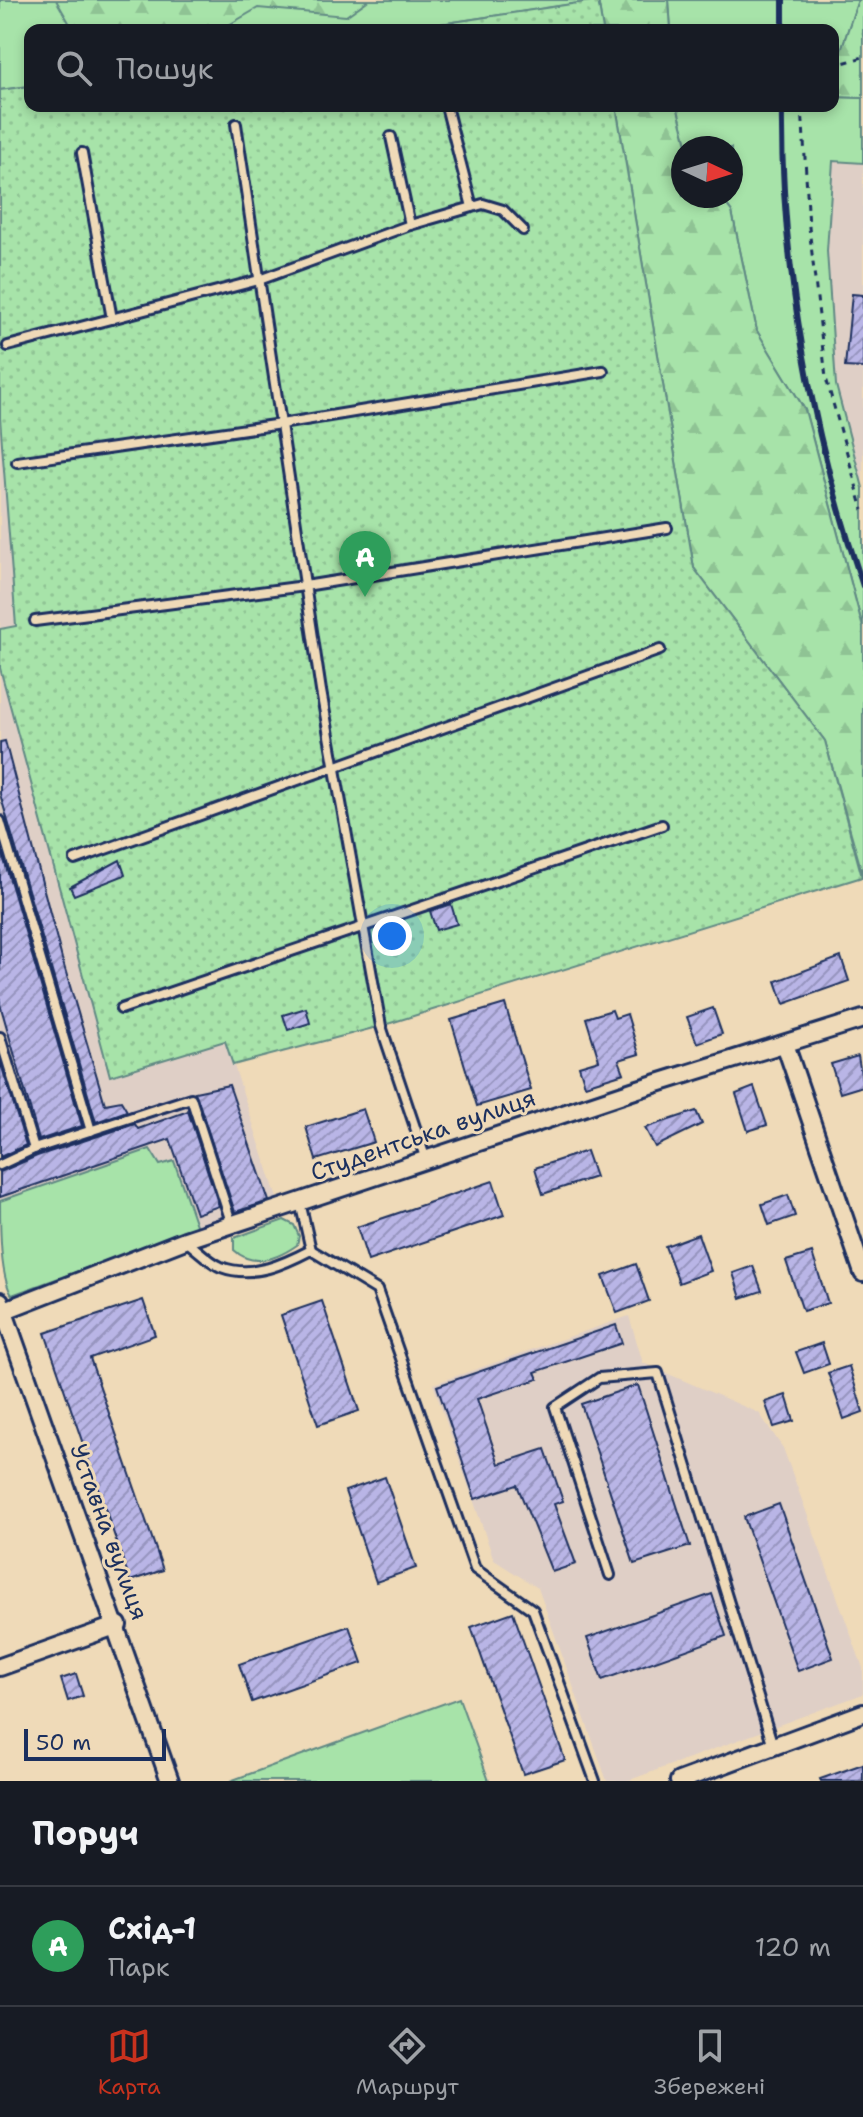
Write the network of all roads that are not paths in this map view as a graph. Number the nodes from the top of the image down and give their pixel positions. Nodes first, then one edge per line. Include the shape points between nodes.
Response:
1 (448, 112) edge
2 (236, 124) dead end
3 (391, 137) dead end
4 (82, 153) dead end
5 (472, 207) junction
6 (410, 225) junction
7 (523, 230) dead end
8 (259, 280) junction
9 (112, 319) junction
10 (8, 346) dead end
11 (603, 371) dead end
12 (281, 424) junction
13 (17, 462) dead end
14 (667, 528) dead end
15 (305, 586) junction
16 (35, 621) dead end
17 (660, 650) dead end
18 (334, 765) junction
19 (0, 821) edge
20 (662, 825) dead end
21 (5, 857) edge
22 (75, 860) dead end
23 (363, 926) junction
24 (121, 1009) dead end
25 (863, 1019) edge
26 (0, 1037) edge
27 (785, 1044) junction
28 (91, 1131) junction
29 (34, 1149) junction
30 (426, 1160) junction
31 (0, 1165) edge
32 (300, 1202) junction
33 (232, 1225) junction
34 (185, 1240) junction
35 (311, 1250) junction
36 (863, 1273) edge
37 (1, 1307) edge
38 (610, 1575) dead end
39 (118, 1625) junction
40 (0, 1667) edge
41 (863, 1713) edge
42 (774, 1747) junction
43 (170, 1781) edge
44 (595, 1781) edge
45 (679, 1781) edge

1 - 5 lane
2 - 8 lane
3 - 6 lane
4 - 9 lane
5 - 6 lane
5 - 7 lane via 483,204 503,210
6 - 8 lane
8 - 9 lane
8 - 12 lane
9 - 10 lane
11 - 12 lane
12 - 13 lane
12 - 15 lane
14 - 15 lane
15 - 16 lane
15 - 18 lane
17 - 18 lane
18 - 22 lane
18 - 23 lane
19 - 21 lane
20 - 23 lane
21 - 28 lane
23 - 24 lane
23 - 30 lane via 381,1026
25 - 27 street, Студентська вулиця
26 - 29 lane
27 - 30 street, Студентська вулиця
27 - 36 street
28 - 29 lane
28 - 33 lane via 191,1098
29 - 31 lane
30 - 32 street, Студентська вулиця
32 - 33 street, Студентська вулиця
32 - 35 lane
33 - 34 street, Студентська вулиця
34 - 35 lane via 221,1267 252,1271 281,1266
34 - 37 street, Студентська вулиця
35 - 44 lane via 377,1290 475,1569 533,1610
37 - 39 street, Уставна вулиця
38 - 42 lane via 555,1407 599,1378 658,1373
39 - 40 street
39 - 43 street, Уставна вулиця
41 - 42 street
42 - 45 street

